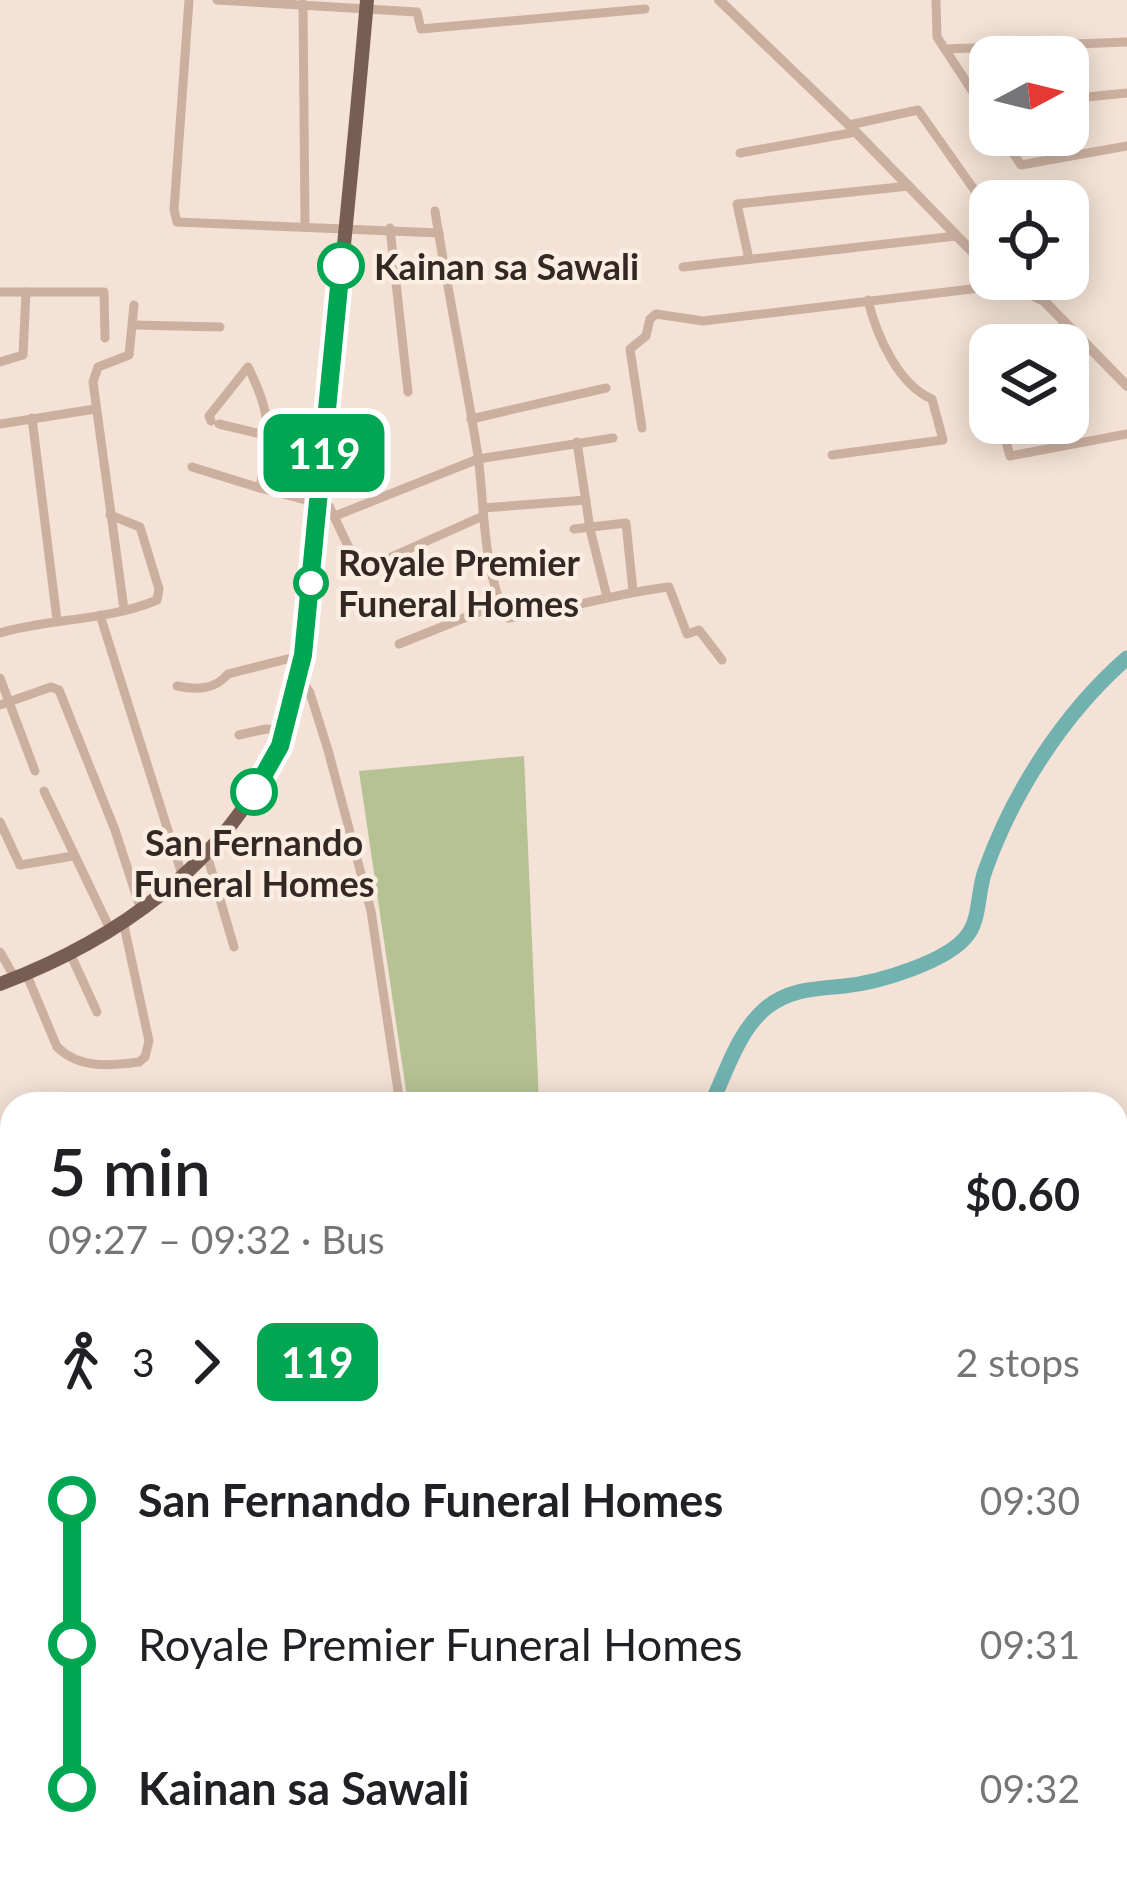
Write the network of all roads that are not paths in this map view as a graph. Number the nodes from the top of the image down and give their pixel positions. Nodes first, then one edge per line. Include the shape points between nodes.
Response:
1 (189, 0) edge
2 (218, 0) edge
3 (719, 0) edge
4 (936, 0) edge
5 (303, 4) junction
6 (367, 4) edge
7 (645, 8) dead end
8 (1127, 42) edge
9 (945, 50) junction
10 (969, 85) edge
11 (1127, 93) edge
12 (1089, 97) edge
13 (852, 128) junction
14 (1127, 146) edge
15 (740, 153) dead end
16 (1089, 153) edge
17 (1015, 156) edge
18 (1071, 156) edge
19 (969, 182) edge
20 (909, 186) junction
21 (435, 211) dead end
22 (305, 225) junction
23 (344, 226) junction
24 (390, 228) junction
25 (439, 233) junction
26 (956, 236) junction
27 (969, 249) edge
28 (749, 260) junction
29 (683, 267) dead end
30 (969, 286) edge
31 (0, 292) edge
32 (26, 292) junction
33 (868, 300) junction
34 (1041, 300) edge
35 (134, 305) dead end
36 (135, 325) junction
37 (220, 327) dead end
38 (105, 338) dead end
39 (0, 362) edge
40 (1127, 386) edge
41 (606, 388) dead end
42 (408, 392) dead end
43 (95, 409) junction
44 (32, 418) junction
45 (471, 419) junction
46 (0, 424) edge
47 (642, 428) dead end
48 (1127, 434) edge
49 (268, 436) junction
50 (613, 437) dead end
51 (1089, 441) edge
52 (577, 442) junction
53 (1007, 444) edge
54 (1074, 444) edge
55 (832, 455) dead end
56 (478, 459) junction
57 (192, 467) dead end
58 (260, 488) junction
59 (586, 500) junction
60 (319, 502) junction
61 (483, 512) junction
62 (110, 515) junction
63 (335, 516) junction
64 (574, 529) dead end
65 (590, 529) junction
66 (633, 591) junction
67 (607, 597) junction
68 (500, 604) junction
69 (124, 609) junction
70 (100, 615) junction
71 (56, 620) junction
72 (0, 633) edge
73 (399, 644) dead end
74 (303, 655) junction
75 (722, 660) dead end
76 (299, 676) junction
77 (0, 678) edge
78 (177, 686) dead end
79 (3, 704) edge
80 (285, 730) junction
81 (239, 735) dead end
82 (35, 771) dead end
83 (44, 791) dead end
84 (0, 822) edge
85 (207, 855) junction
86 (73, 856) junction
87 (183, 878) junction
88 (141, 910) junction
89 (116, 925) junction
90 (234, 947) dead end
91 (69, 951) junction
92 (0, 952) edge
93 (14, 978) edge
94 (97, 1012) dead end
95 (398, 1092) edge

1 - 22 street via 176,220
2 - 5 street
3 - 13 street
4 - 9 street
5 - 6 street
5 - 22 street
6 - 7 street via 417,12 421,29
6 - 23 main road
8 - 9 street
9 - 10 street
11 - 12 street
13 - 15 street
13 - 19 street via 918,110
13 - 20 street
14 - 16 street
17 - 18 street via 1021,165
20 - 26 street
20 - 28 street via 736,204
21 - 25 street
22 - 23 street
23 - 24 street
23 - 60 main road
24 - 25 street
24 - 42 street
25 - 45 street
26 - 27 street
26 - 28 street
28 - 29 street
30 - 33 street
31 - 32 street
32 - 38 street via 104,292
32 - 39 street via 23,355
33 - 47 street via 703,321 656,314 631,346
33 - 55 street via 876,336 919,394 932,399 943,440
34 - 40 street
35 - 36 street
36 - 37 street
36 - 43 street via 129,355 94,374
41 - 45 street
43 - 44 street
43 - 62 street
44 - 46 street
44 - 71 street
45 - 56 street
48 - 51 street
49 - 49 street via 266,402 248,367 209,416
49 - 58 street
50 - 52 street
52 - 56 street
52 - 59 street
53 - 54 street via 1010,456
56 - 61 street
56 - 63 street
57 - 58 street
58 - 60 street
59 - 61 street
59 - 65 street
60 - 63 street
60 - 74 main road
61 - 63 street via 360,571
61 - 68 street
62 - 69 street
62 - 69 street via 140,526 159,589 157,600
64 - 65 street
65 - 66 street via 626,523
65 - 67 street
66 - 67 street
66 - 75 street via 669,587 687,634 699,630
67 - 68 street via 508,619
68 - 73 street
69 - 70 street
70 - 71 street
70 - 87 street
71 - 72 street
74 - 76 main road
74 - 78 street via 197,690
76 - 80 main road
76 - 95 street via 328,750 371,911
77 - 79 street
79 - 82 street
79 - 88 street via 50,687 62,694
80 - 81 street
80 - 85 main road via 258,787
83 - 86 street
84 - 86 street via 20,865
85 - 87 main road
85 - 90 street
86 - 89 street
87 - 88 main road
88 - 89 main road
89 - 91 main road
89 - 93 street via 148,1041 139,1062 90,1064 65,1055
91 - 93 main road
91 - 94 street
92 - 93 street

